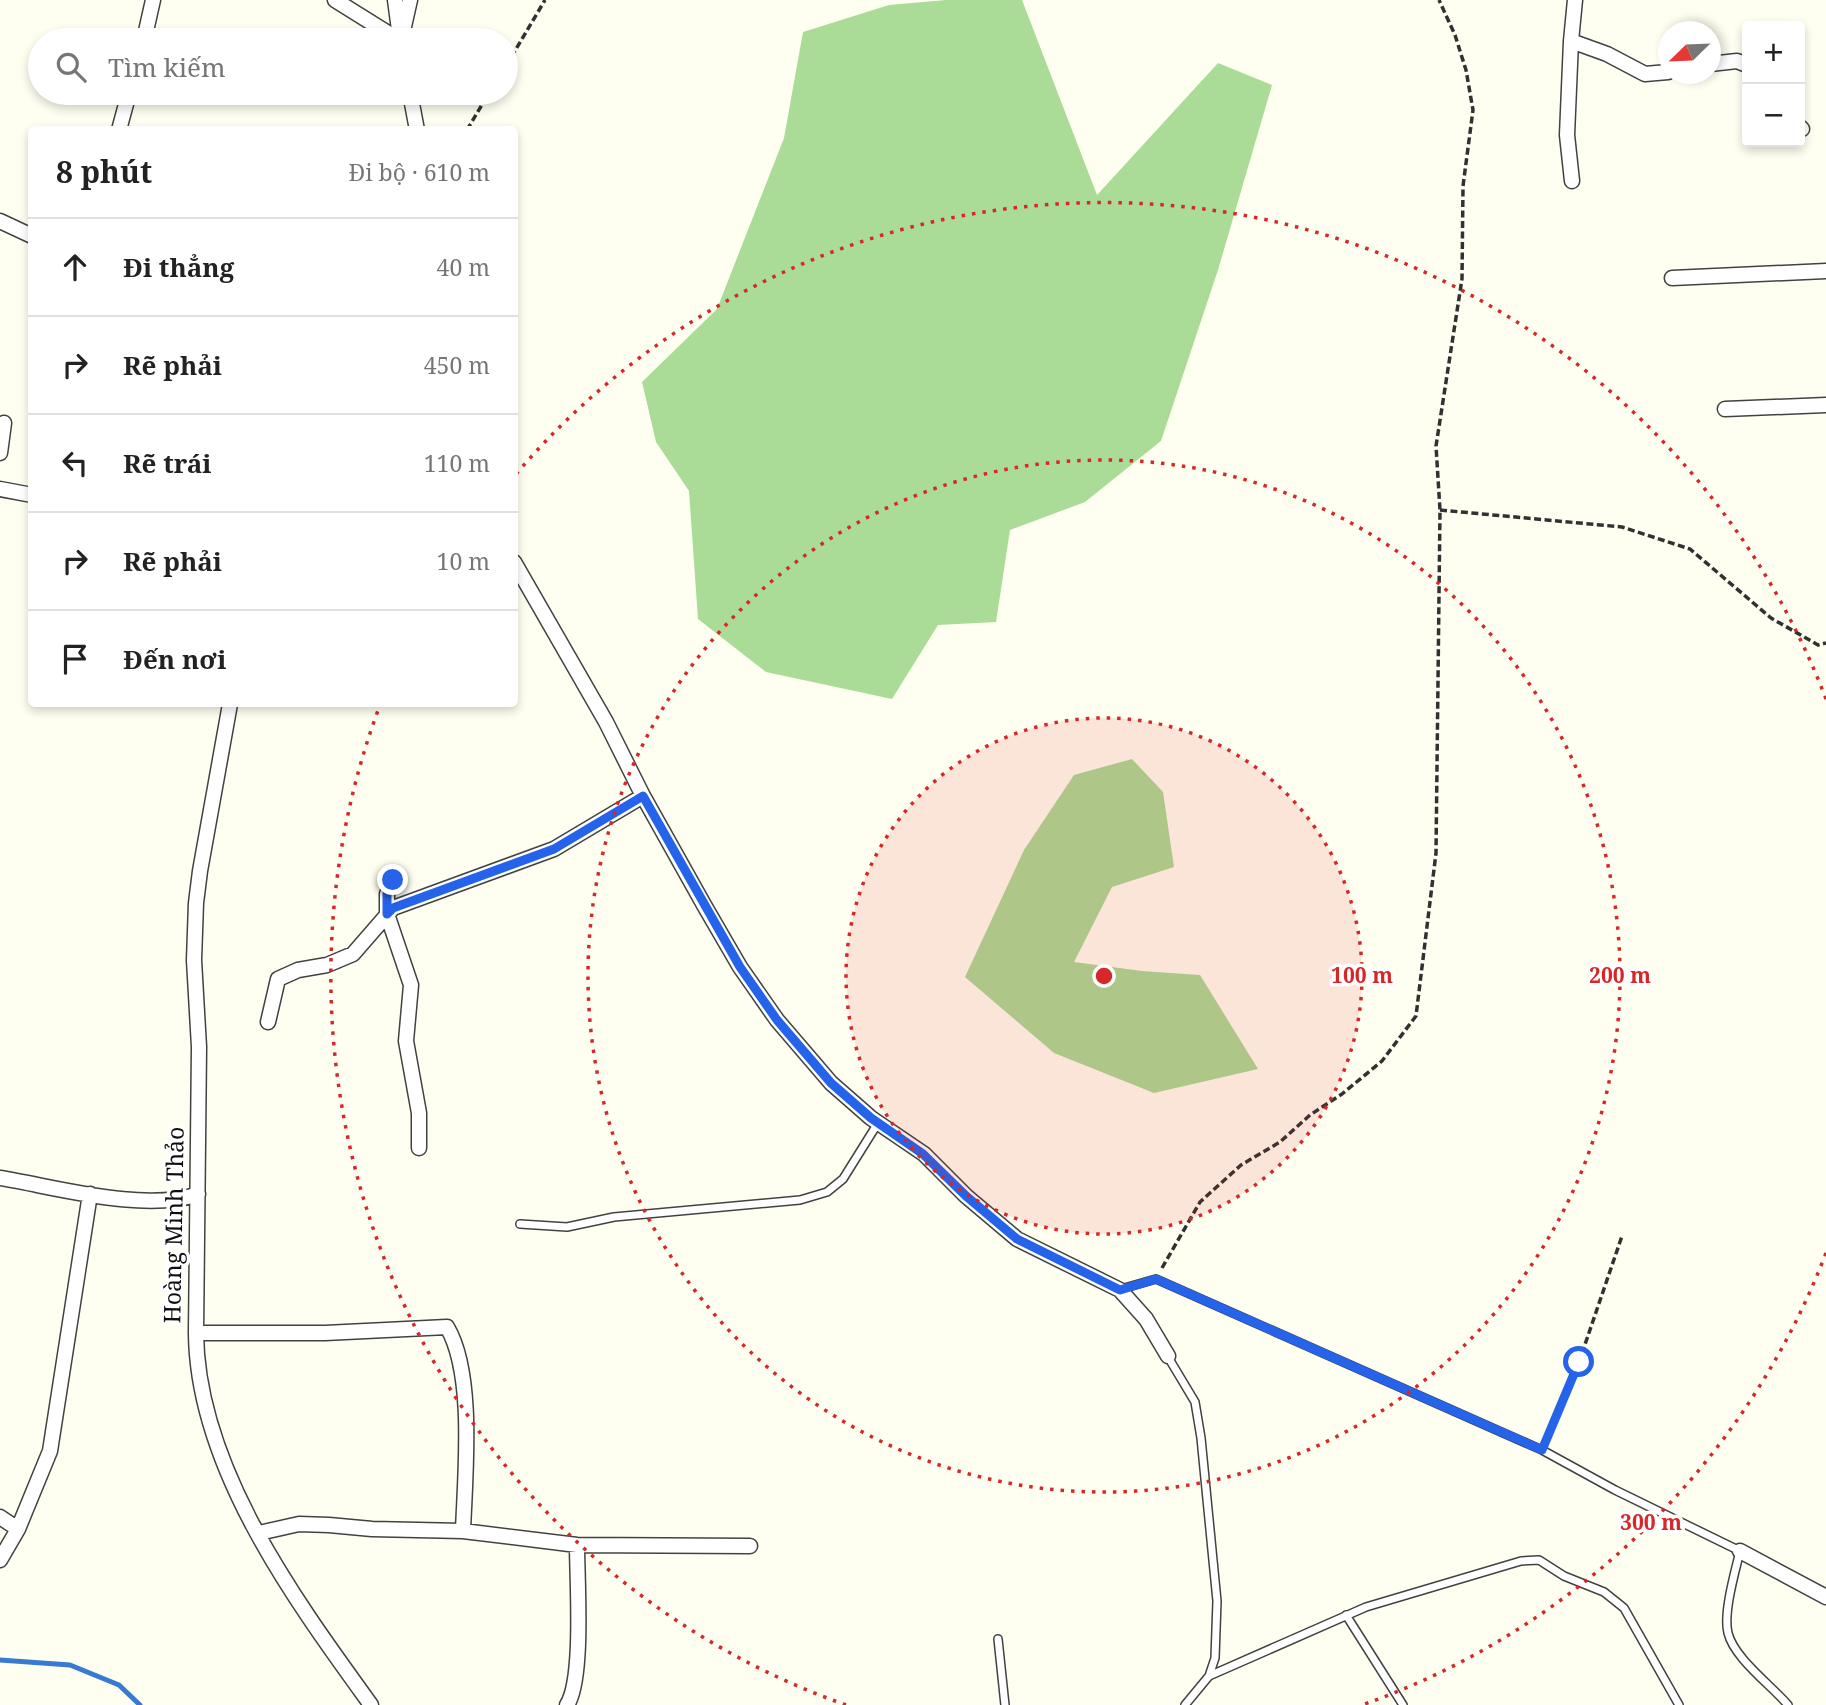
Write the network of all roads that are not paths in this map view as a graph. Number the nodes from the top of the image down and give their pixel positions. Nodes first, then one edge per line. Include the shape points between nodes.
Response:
1 (153, 0) edge
2 (335, 0) edge
3 (396, 0) edge
4 (410, 0) edge
5 (1575, 0) edge
6 (147, 28) edge
7 (380, 28) edge
8 (399, 28) edge
9 (403, 28) edge
10 (1571, 41) junction
11 (1721, 63) edge
12 (1742, 63) edge
13 (1658, 73) edge
14 (126, 105) edge
15 (412, 105) edge
16 (120, 126) edge
17 (416, 126) edge
18 (1572, 181) dead end
19 (0, 221) edge
20 (28, 234) edge
21 (1826, 271) edge
22 (1672, 278) dead end
23 (1826, 405) edge
24 (1725, 409) dead end
25 (4, 423) dead end
26 (0, 453) edge
27 (0, 489) edge
28 (28, 494) edge
29 (518, 569) edge
30 (229, 707) edge
31 (643, 796) junction
32 (393, 880) dead end
33 (387, 914) junction
34 (268, 1021) dead end
35 (878, 1124) junction
36 (419, 1148) dead end
37 (0, 1178) edge
38 (90, 1194) junction
39 (198, 1194) junction
40 (520, 1224) dead end
41 (1120, 1290) junction
42 (196, 1333) junction
43 (1168, 1356) joint
44 (0, 1517) edge
45 (18, 1529) junction
46 (463, 1531) junction
47 (259, 1533) junction
48 (577, 1545) junction
49 (750, 1546) dead end
50 (1740, 1551) junction
51 (0, 1560) edge
52 (1826, 1597) edge
53 (1346, 1615) junction
54 (998, 1639) dead end
55 (1209, 1676) junction
56 (371, 1705) edge
57 (567, 1705) edge
58 (1005, 1705) edge
59 (1185, 1705) edge
60 (1403, 1705) edge
61 (1679, 1705) edge
62 (1788, 1705) edge

1 - 6 street
2 - 7 street
3 - 8 street
4 - 9 street
5 - 10 street
10 - 13 street via 1645,74
10 - 18 street via 1567,135
11 - 12 street
14 - 16 street
15 - 17 street
19 - 20 street
21 - 22 street
23 - 24 street
25 - 26 street
27 - 28 street
29 - 31 street
30 - 39 street, Hoàng Minh Thảo via 196,903
31 - 33 street via 554,849
31 - 35 street via 740,967 777,1020 831,1083
32 - 33 street
33 - 34 street via 352,954 278,979
33 - 36 street via 411,985 406,1041 419,1113
35 - 40 lane via 844,1179 827,1192 800,1200 614,1217 567,1227
35 - 41 street via 923,1154 1017,1239
37 - 38 street
38 - 39 street via 166,1201
38 - 45 street via 50,1451
39 - 42 street, Hoàng Minh Thảo
41 - 43 street via 1146,1319
41 - 50 lane via 1156,1279 1542,1450
42 - 46 street via 447,1327 465,1386
42 - 47 street, Hoàng Minh Thảo via 206,1416
43 - 55 lane via 1195,1402 1201,1438 1217,1601 1215,1658
44 - 45 street
45 - 51 street
46 - 47 street via 299,1524
46 - 48 street
47 - 56 street, Hoàng Minh Thảo via 293,1596
48 - 49 street
48 - 57 street via 577,1667
50 - 52 street
50 - 62 lane via 1727,1632 1737,1652
53 - 55 lane
53 - 60 lane
53 - 61 lane via 1521,1561 1539,1560 1604,1592 1624,1608
54 - 58 lane
55 - 59 lane

